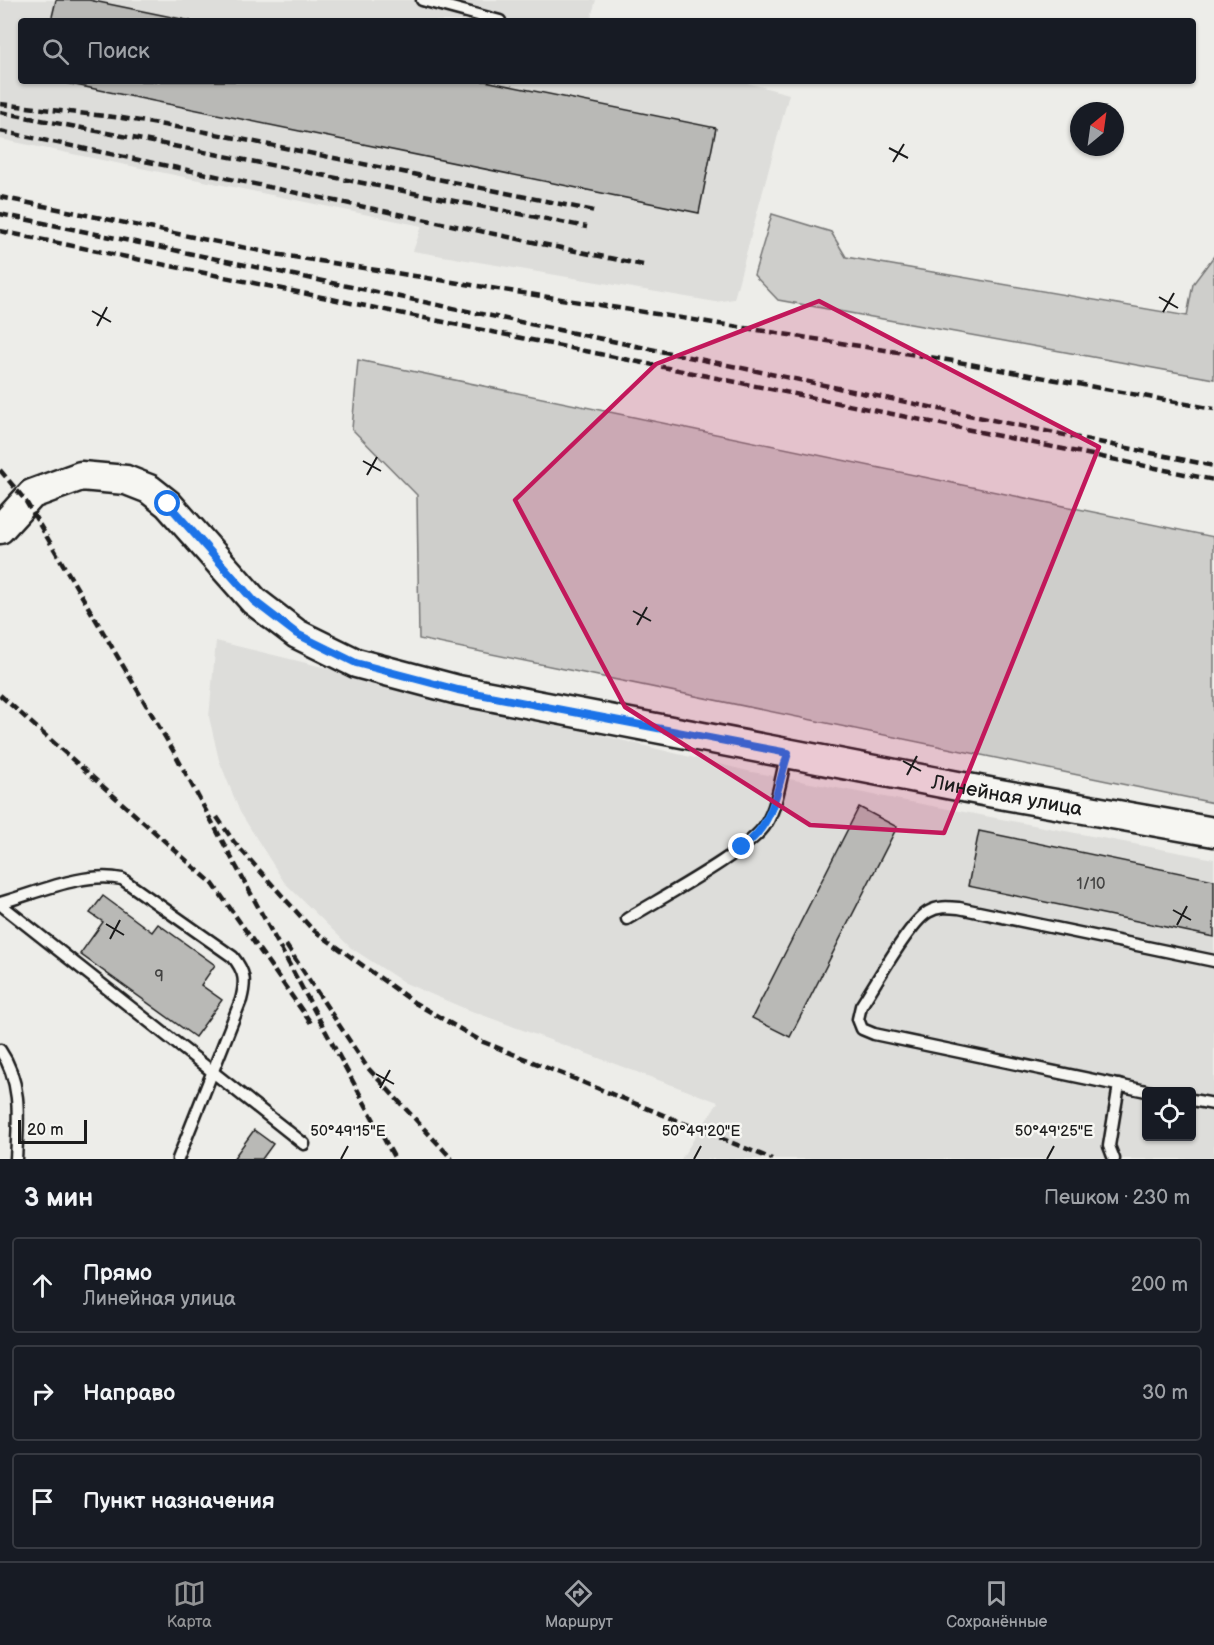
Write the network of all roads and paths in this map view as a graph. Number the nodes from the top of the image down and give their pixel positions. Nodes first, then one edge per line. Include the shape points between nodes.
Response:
1 (422, 0) edge
2 (489, 18) edge
3 (0, 529) edge
4 (788, 753) junction
5 (1214, 832) edge
6 (0, 904) edge
7 (627, 919) dead end
8 (1214, 961) edge
9 (0, 1050) edge
10 (213, 1072) junction
11 (1119, 1085) junction
12 (1142, 1090) edge
13 (1196, 1101) edge
14 (1214, 1104) edge
15 (304, 1144) dead end
16 (16, 1159) edge
17 (178, 1159) edge
18 (1114, 1159) edge

1 - 2 lane
3 - 4 street, Линейная улица via 32,494 81,476 126,480 150,489 168,504 254,601 297,634 348,659 458,690
4 - 5 street, Линейная улица
4 - 7 lane via 768,822 760,832
6 - 10 lane
6 - 10 lane via 89,878 122,879 233,957 243,970 246,984
8 - 11 lane via 941,907 927,912 915,925 861,1006 858,1019 862,1029 874,1034
9 - 16 lane via 17,1090
10 - 15 lane
10 - 17 lane
11 - 12 lane
11 - 18 lane via 1109,1146
13 - 14 lane

